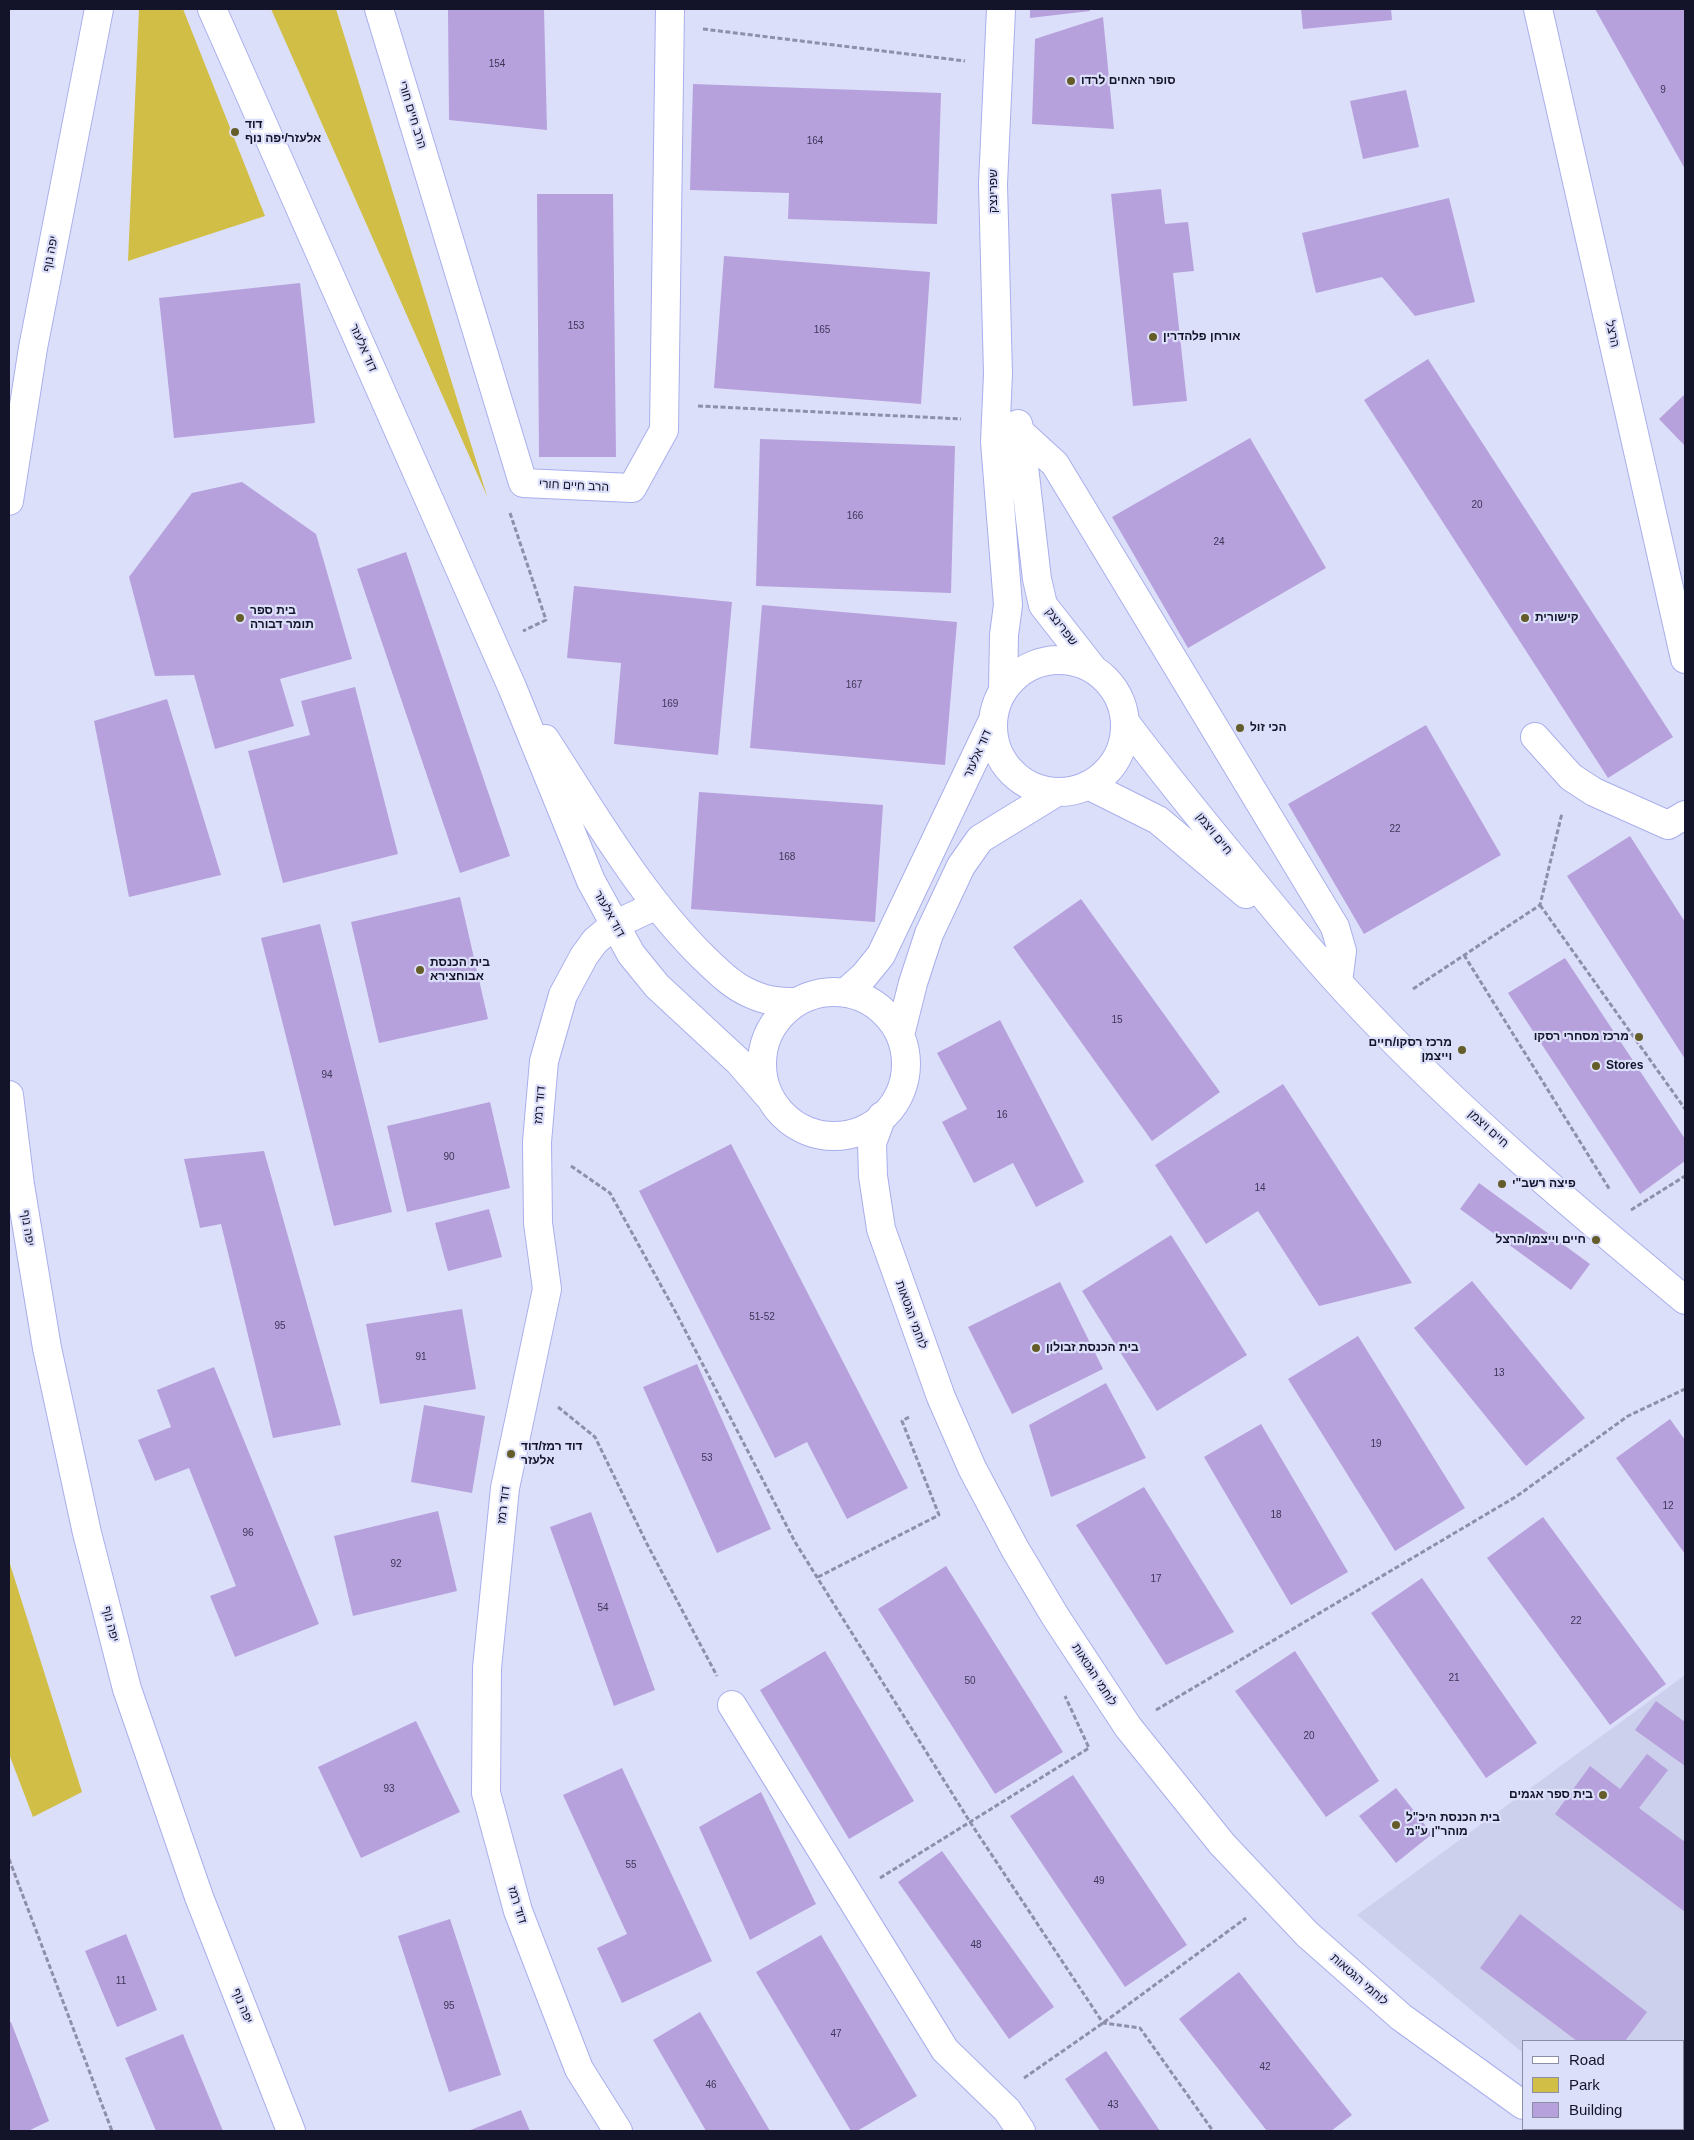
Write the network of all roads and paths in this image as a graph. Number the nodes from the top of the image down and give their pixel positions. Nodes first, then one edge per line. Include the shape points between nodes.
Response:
1 (99, 9) edge
2 (212, 9) edge
3 (379, 9) edge
4 (1002, 9) edge
5 (1538, 9) edge
6 (670, 17) edge
7 (999, 65) junction
8 (665, 404) junction
9 (1008, 426) junction
10 (523, 483) junction
11 (9, 501) edge
12 (493, 645) junction
13 (1685, 659) edge
14 (1094, 670) junction
15 (512, 687) junction
16 (1003, 689) junction
17 (992, 722) junction
18 (1125, 722) junction
19 (1535, 737) dead end
20 (1571, 777) junction
21 (1088, 785) junction
22 (1054, 793) junction
23 (1685, 815) edge
24 (657, 905) junction
25 (1540, 905) junction
26 (614, 924) junction
27 (1304, 945) junction
28 (1464, 955) junction
29 (1338, 982) junction
30 (1413, 989) dead end
31 (845, 993) junction
32 (797, 1002) junction
33 (900, 1035) junction
34 (9, 1095) edge
35 (771, 1099) junction
36 (1685, 1109) edge
37 (882, 1116) junction
38 (537, 1142) junction
39 (1685, 1176) edge
40 (1614, 1196) dead end
41 (1625, 1213) dead end
42 (1685, 1300) edge
43 (1685, 1389) edge
44 (526, 1390) junction
45 (941, 1397) junction
46 (818, 1577) junction
47 (1095, 1677) junction
48 (732, 1705) joint
49 (1128, 1727) junction
50 (970, 1822) junction
51 (9, 1859) edge
52 (850, 1896) junction
53 (1273, 1898) junction
54 (1103, 2023) junction
55 (995, 2099) junction
56 (1522, 2104) edge
57 (112, 2131) edge
58 (291, 2131) edge
59 (618, 2131) edge
60 (1021, 2131) edge
61 (1213, 2131) edge

1 - 11 street, יפה נוף via 33,348
2 - 12 street, דוד אלעזר
3 - 10 street, הרב חיים חורי
4 - 7 street, שפרינצק
5 - 13 street, הרצל
6 - 7 path
6 - 8 street, הרב חיים חורי
7 - 9 street, שפרינצק via 993,184 998,374
8 - 9 path
8 - 10 street, הרב חיים חורי via 664,430 632,488
9 - 14 street, שפרינצק via 1043,605
9 - 16 street, שפרינצק via 995,442 1008,605
9 - 29 street via 1054,464 1335,927 1342,951
10 - 12 path via 509,514 546,620
12 - 15 street, דוד אלעזר
14 - 16 street via 1075,661 1054,659 1034,664 1016,675
14 - 18 street via 1110,684 1121,701
15 - 24 street, דוד אלעזר via 605,832
15 - 26 street, דוד אלעזר via 591,881
16 - 17 street via 993,711
17 - 22 street via 999,757 1013,775 1032,787
17 - 31 street, דוד אלעזר via 881,955
18 - 21 street via 1124,742 1114,764
18 - 27 street, חיים ויצמן
19 - 20 street
20 - 23 street via 1594,792 1668,825
20 - 25 path
21 - 22 street
21 - 27 street, חיים ויצמן via 1158,820
22 - 33 street via 980,839 962,866 929,934
24 - 26 street, דוד רמז
24 - 32 street, דוד אלעזר via 688,942 724,977 747,992 770,1001
25 - 28 path
25 - 36 path
26 - 35 street, דוד אלעזר via 631,954 657,986 739,1062
26 - 38 street, דוד רמז via 584,956 563,995 544,1061
27 - 29 street, חיים ויצמן
28 - 30 path
28 - 40 path
29 - 42 street, חיים ויצמן via 1436,1082
31 - 32 street via 820,994
31 - 33 street via 866,999 886,1014
32 - 35 street via 778,1019 765,1041 762,1075
33 - 37 street via 906,1059 904,1084 893,1107
34 - 58 street, יפה נוף via 47,1348 87,1533 127,1689 199,1897
35 - 37 street via 786,1119 817,1135 842,1136 867,1130
37 - 45 street, לוחמי הגטאות via 872,1143 881,1229
38 - 44 street, דוד רמז via 538,1223 547,1289
38 - 46 path via 610,1193 795,1542
39 - 41 path
43 - 49 path via 1628,1416 1517,1496
44 - 48 path via 563,1410 595,1437
44 - 59 street, דוד רמז via 505,1488 486,1668 486,1793 518,1911 579,2069
45 - 46 path via 902,1421 938,1515
45 - 47 street, לוחמי הגטאות via 972,1468 1015,1549
46 - 50 path
47 - 49 street, לוחמי הגטאות
47 - 50 path via 1064,1697 1089,1748
48 - 52 street
49 - 53 street, לוחמי הגטאות via 1222,1844
50 - 52 path
50 - 54 path
51 - 57 path
52 - 55 street via 944,2050
53 - 54 path
53 - 56 street, לוחמי הגטאות via 1307,1934 1401,2017
54 - 55 path
54 - 61 path via 1140,2028
55 - 60 street

